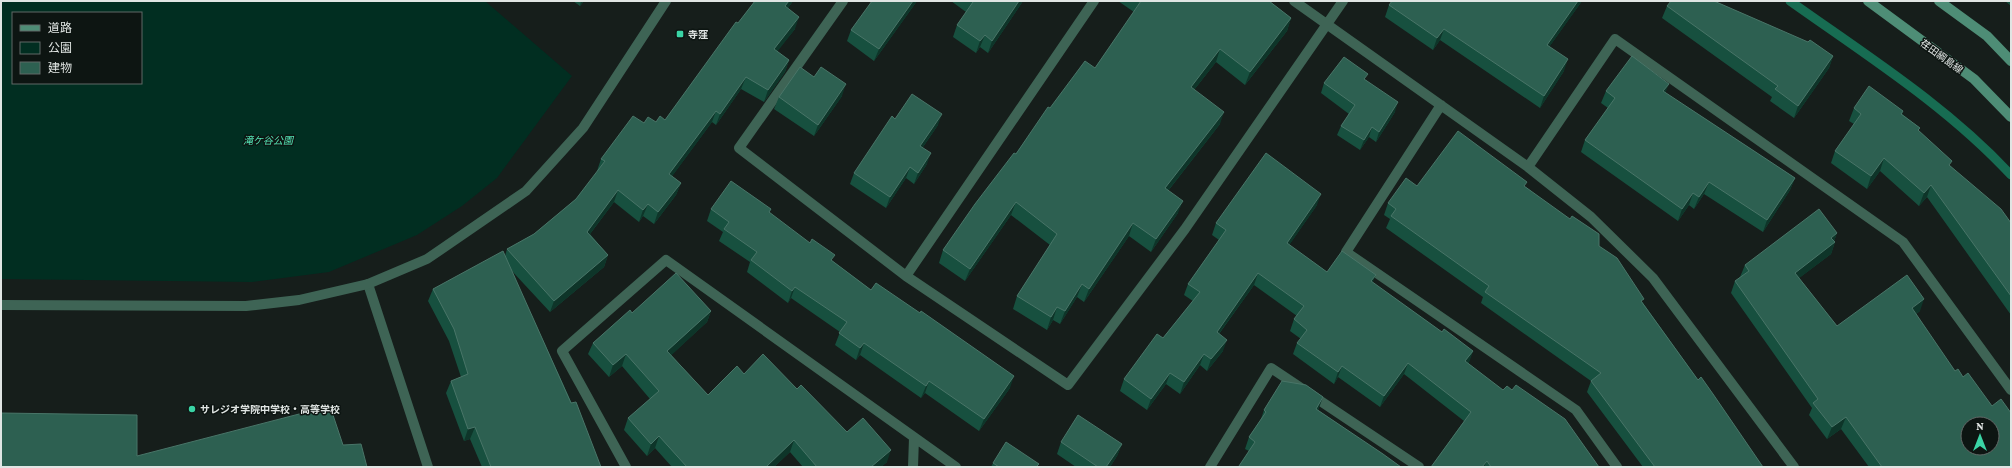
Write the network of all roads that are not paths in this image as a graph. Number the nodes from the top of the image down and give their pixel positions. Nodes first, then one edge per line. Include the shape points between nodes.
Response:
1 (666, 1) edge
2 (843, 1) edge
3 (1094, 1) edge
4 (1294, 1) edge
5 (1343, 1) edge
6 (1868, 1) edge
7 (1939, 1) edge
8 (1327, 24) junction
9 (2011, 61) edge
10 (1441, 106) junction
11 (2011, 117) edge
12 (1528, 168) junction
13 (906, 276) junction
14 (368, 284) junction
15 (1, 305) edge
16 (2011, 390) edge
17 (914, 438) junction
18 (428, 467) edge
19 (626, 467) edge
20 (913, 467) edge
21 (956, 467) edge
22 (1210, 467) edge
23 (1419, 467) edge
24 (1617, 467) edge
25 (1794, 467) edge

1 - 14 street via 583,128 526,191 427,259
2 - 13 street via 738,148
3 - 13 street
4 - 8 street
5 - 8 street
6 - 11 main road, 荏田綱島線 via 1974,79
7 - 9 main road via 1987,36
8 - 10 street
8 - 13 street via 1185,229 1068,385
10 - 12 street
10 - 24 street via 1346,252 1576,410
12 - 16 street via 1615,39 1903,242
12 - 25 street via 1592,217 1653,278
14 - 15 street via 299,300 246,306
14 - 18 street
17 - 19 street via 666,260 562,351
17 - 20 street
17 - 21 street
22 - 23 street via 1271,368

